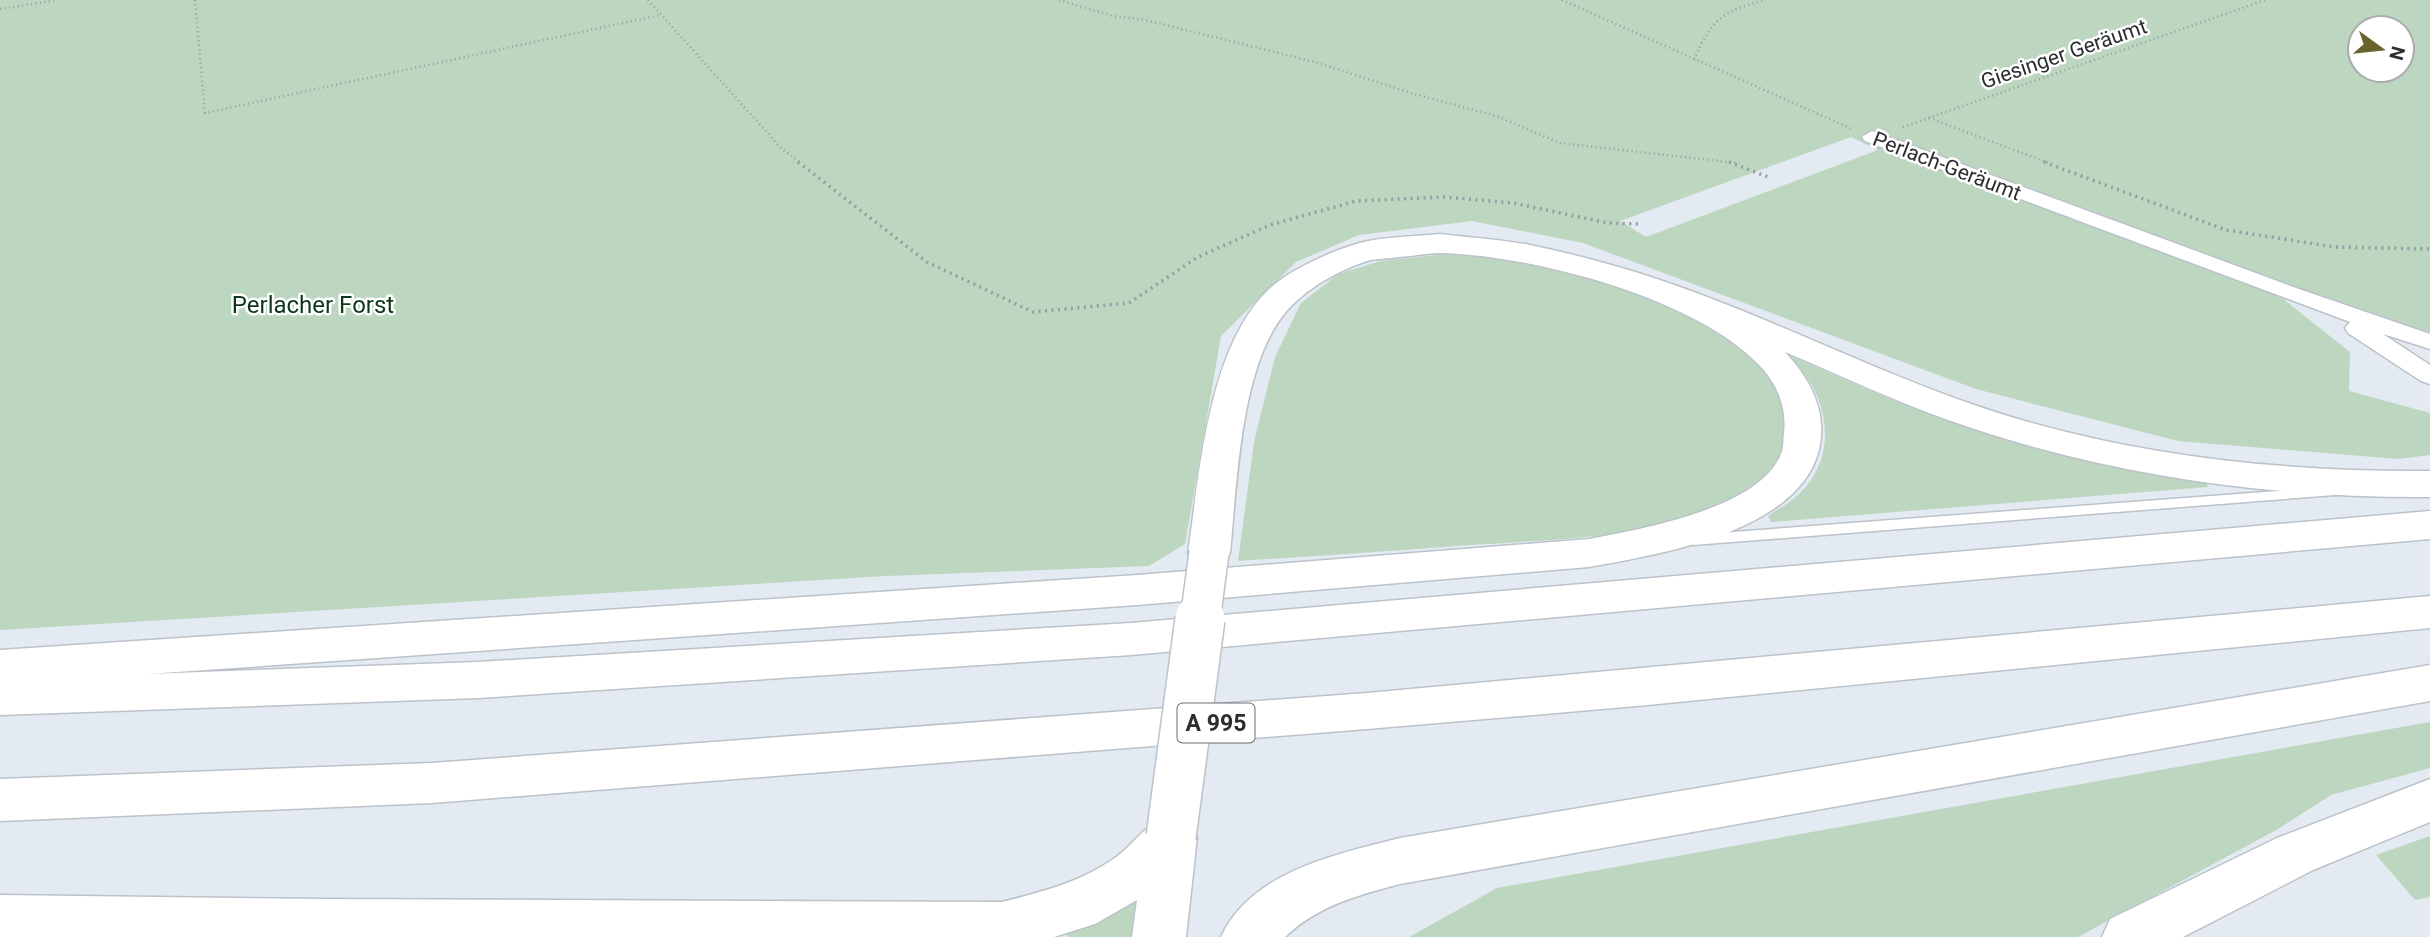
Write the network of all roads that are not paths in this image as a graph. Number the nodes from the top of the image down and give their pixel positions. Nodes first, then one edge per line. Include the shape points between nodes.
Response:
1 (1872, 137) road end
2 (1684, 302) junction
3 (2330, 308) junction
4 (2430, 342) edge
5 (2430, 376) edge
6 (2430, 484) edge
7 (2383, 485) junction
8 (2430, 524) edge
9 (1645, 543) junction
10 (2430, 612) edge
11 (0, 667) edge
12 (2430, 683) edge
13 (0, 697) edge
14 (0, 800) edge
15 (2430, 800) edge
16 (1171, 837) junction
17 (0, 919) edge
18 (1015, 932) edge
19 (1159, 937) edge
20 (1248, 937) edge
21 (2129, 937) edge

1 - 3 street, Perlach-Geräumt
2 - 7 main road via 1952,409 2073,446 2190,470
2 - 9 main road via 1765,352 1782,370 1798,400 1805,433 1800,457 1770,494 1721,520
2 - 16 main road, bridge via 1554,259 1455,243 1356,254 1319,269 1276,303 1242,365 1230,407
3 - 4 street
3 - 5 street
6 - 7 main road
7 - 9 lane via 2318,495
8 - 13 main road via 1131,639 478,680
9 - 11 main road via 1588,553 1137,590
10 - 14 main road, A 995 via 1367,711 432,783
12 - 20 main road via 1400,861 1343,876 1284,903
15 - 21 main road via 2295,854
16 - 18 main road via 1132,876 1076,907
16 - 19 main road
17 - 18 main road

